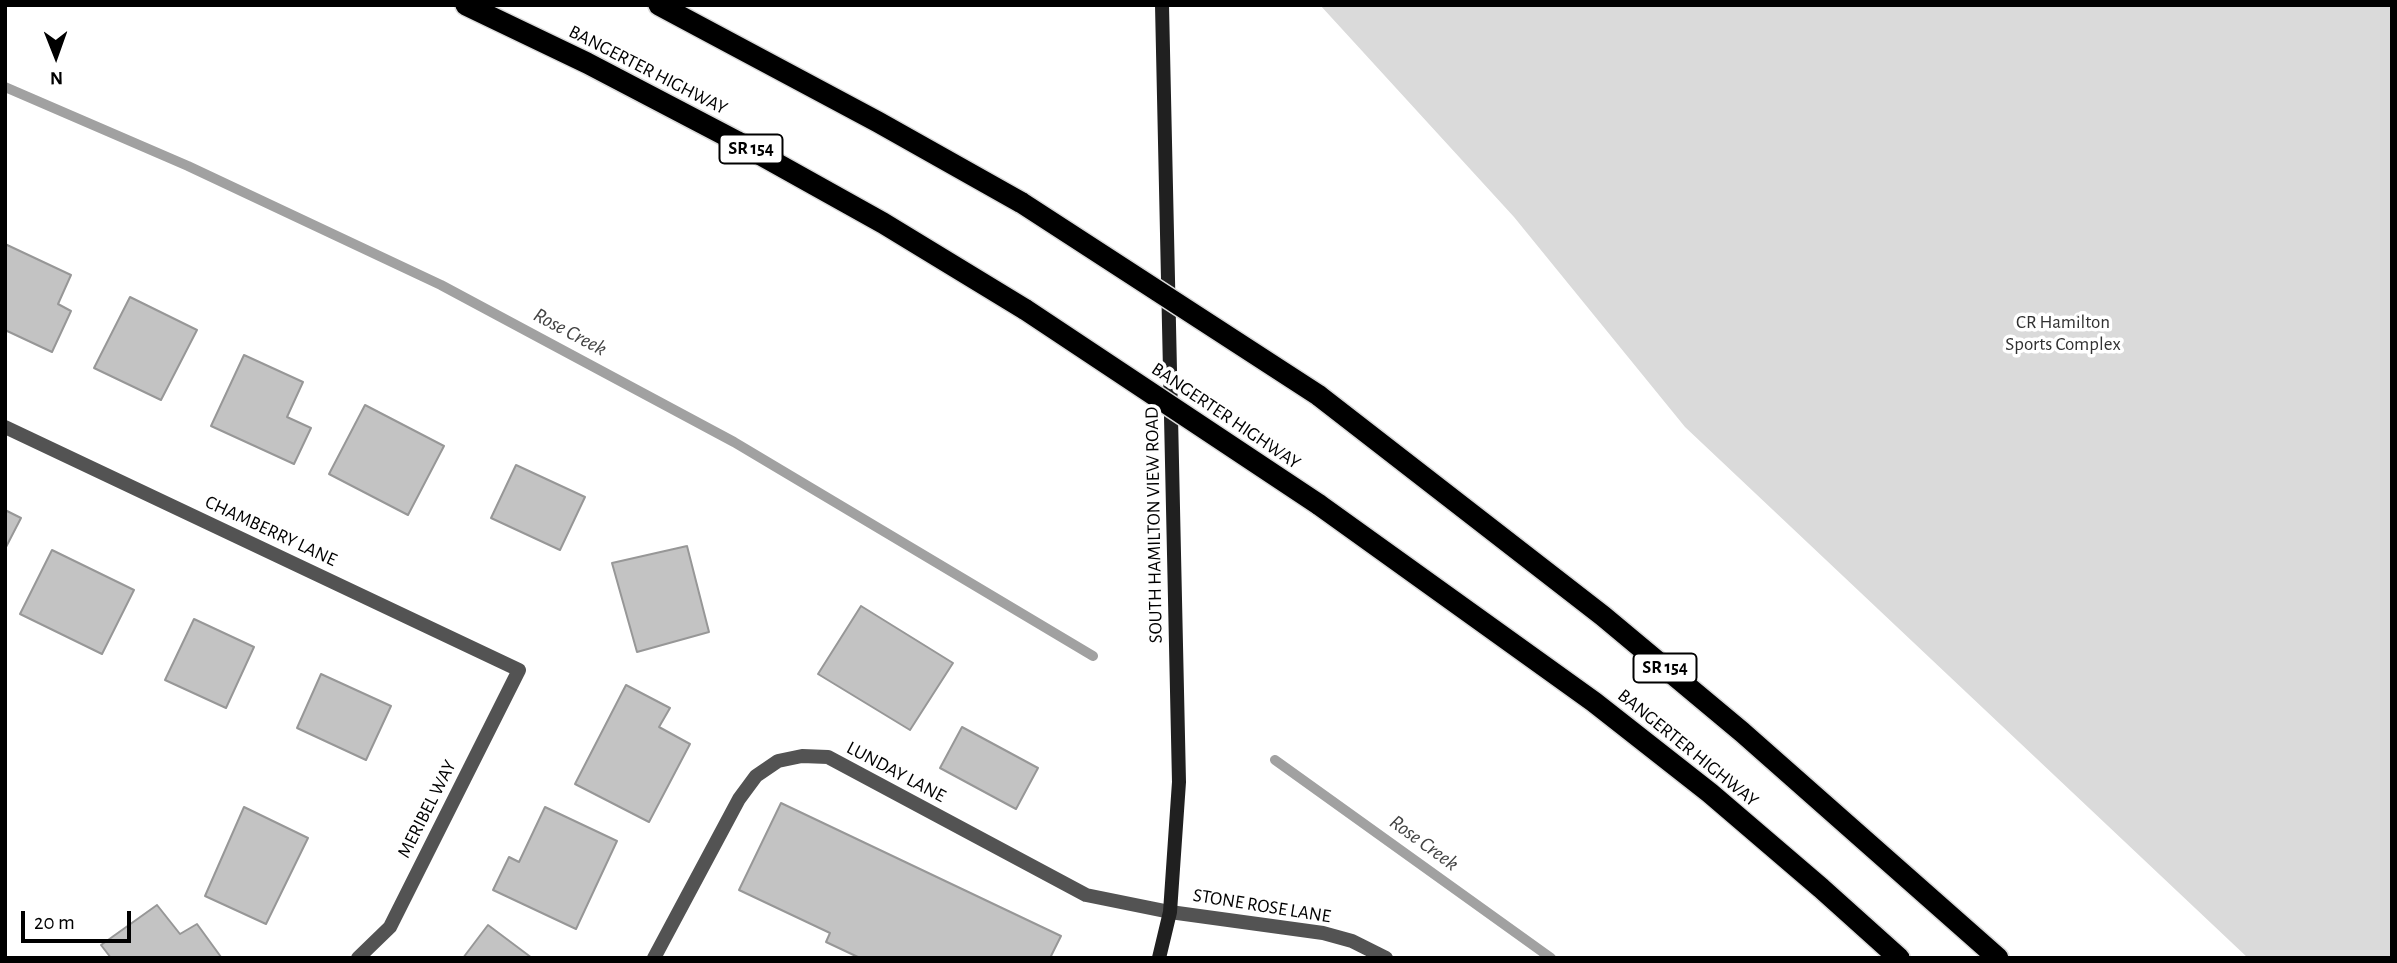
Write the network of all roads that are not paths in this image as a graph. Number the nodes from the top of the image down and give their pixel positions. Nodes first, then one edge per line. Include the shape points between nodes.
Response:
1 (467, 5) edge
2 (659, 5) edge
3 (1162, 5) edge
4 (5, 427) edge
5 (519, 670) joint
6 (1170, 912) junction
7 (358, 958) edge
8 (654, 958) edge
9 (1159, 958) edge
10 (1386, 958) edge
11 (1899, 958) edge
12 (1998, 958) edge

1 - 11 highway, BANGERTER HIGHWAY / SR 154, bridge via 736,141 883,223 1026,310 1318,504 1594,702 1710,793
2 - 12 highway, SR 154, bridge via 1022,203 1318,395 1603,616 1844,820
3 - 6 street, SOUTH HAMILTON VIEW ROAD via 1179,782
4 - 5 street, CHAMBERRY LANE
5 - 7 street, MERIBEL WAY via 390,927
6 - 8 street, LUNDAY LANE via 1086,895 828,757 802,756 778,761 750,783
6 - 9 street, SOUTH HAMILTON VIEW ROAD
6 - 10 street, STONE ROSE LANE via 1323,933

